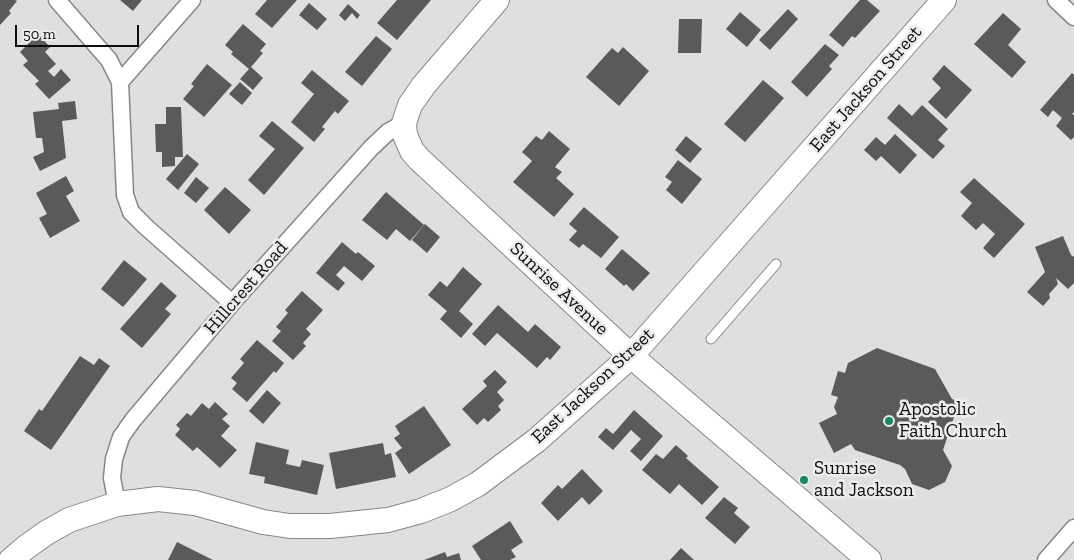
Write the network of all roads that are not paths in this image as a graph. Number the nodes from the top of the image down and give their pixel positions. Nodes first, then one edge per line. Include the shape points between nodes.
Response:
1 (58, 0) edge
2 (192, 0) edge
3 (497, 0) edge
4 (944, 0) edge
5 (1056, 0) edge
6 (1074, 17) edge
7 (120, 82) junction
8 (404, 123) junction
9 (776, 264) dead end
10 (232, 303) junction
11 (711, 339) dead end
12 (631, 356) junction
13 (117, 504) junction
14 (1074, 528) edge
15 (11, 560) edge
16 (869, 560) edge
17 (1046, 560) edge

1 - 7 street via 109,60
2 - 7 street
3 - 8 street via 416,95
4 - 12 street, East Jackson Street
5 - 6 street
7 - 10 street via 125,195 131,212
8 - 10 street, Hillcrest Road via 371,148
8 - 12 street, Sunrise Avenue via 407,143 419,159
9 - 11 lane
10 - 13 street, Hillcrest Road via 121,437 112,478
12 - 13 street, East Jackson Street via 510,461 478,484 420,511 359,524 290,526 195,503 158,499
12 - 16 street, Sunrise Avenue
13 - 15 street via 69,520
14 - 17 street

